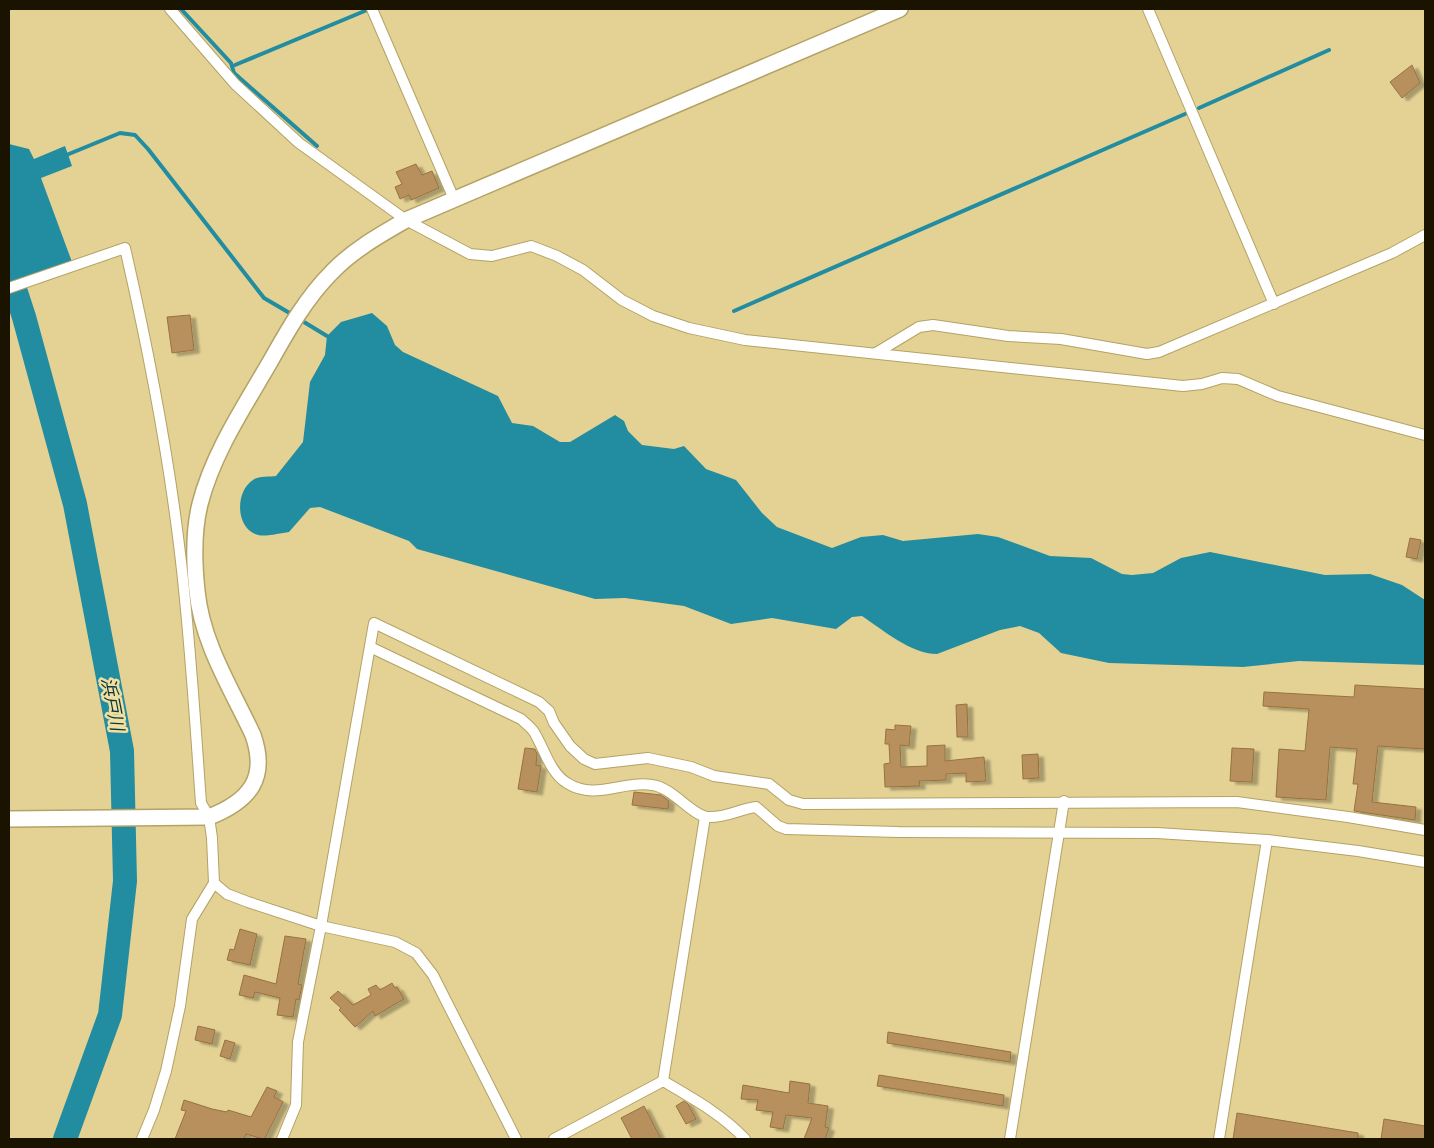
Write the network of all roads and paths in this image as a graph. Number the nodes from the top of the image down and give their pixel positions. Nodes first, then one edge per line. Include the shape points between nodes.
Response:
1 (170, 9) edge
2 (372, 9) edge
3 (900, 9) edge
4 (1148, 9) edge
5 (454, 199) junction
6 (406, 220) junction
7 (1425, 235) edge
8 (9, 288) edge
9 (1274, 304) junction
10 (876, 353) junction
11 (1425, 435) edge
12 (370, 647) junction
13 (1064, 801) junction
14 (209, 817) junction
15 (706, 817) junction
16 (9, 819) edge
17 (1425, 830) edge
18 (1059, 832) junction
19 (1267, 840) junction
20 (1425, 862) edge
21 (211, 888) junction
22 (321, 926) junction
23 (663, 1081) junction
24 (142, 1139) edge
25 (282, 1139) edge
26 (516, 1139) edge
27 (554, 1139) edge
28 (745, 1139) edge
29 (1010, 1139) edge
30 (1219, 1139) edge

1 - 6 street via 235,84 292,136
2 - 5 street
3 - 5 street
4 - 9 street
5 - 6 street
6 - 10 street via 470,254 492,256 531,246 583,270 622,300 653,316 689,328 745,340
6 - 14 street via 359,248 307,301 221,448 205,488 196,536 197,591 203,622 219,666 253,735 259,760 253,785 244,797
7 - 9 street via 1392,253
8 - 14 street via 125,248 162,432 180,553 201,803
9 - 10 street via 1160,352 1147,354 1061,339 1008,336 933,325 919,327
10 - 11 street via 1183,386 1222,378 1238,379 1278,396
12 - 13 street via 374,623 539,702 549,711 570,746 595,764 648,758 710,774 769,784 789,800 803,804
12 - 15 street via 521,719 533,730 556,772 574,787 600,791 637,784 654,785
12 - 22 street
13 - 17 street via 1237,802
13 - 18 street
14 - 16 street
14 - 21 street
15 - 18 street via 734,814 756,807 786,829
15 - 23 street
18 - 19 street via 1157,833
18 - 29 street
19 - 20 street
19 - 30 street
21 - 22 street
21 - 24 street via 192,919 180,1006 166,1070
22 - 25 street via 298,1042 296,1105
22 - 26 street via 395,942 416,953 433,975
23 - 27 street
23 - 28 street via 735,1128

